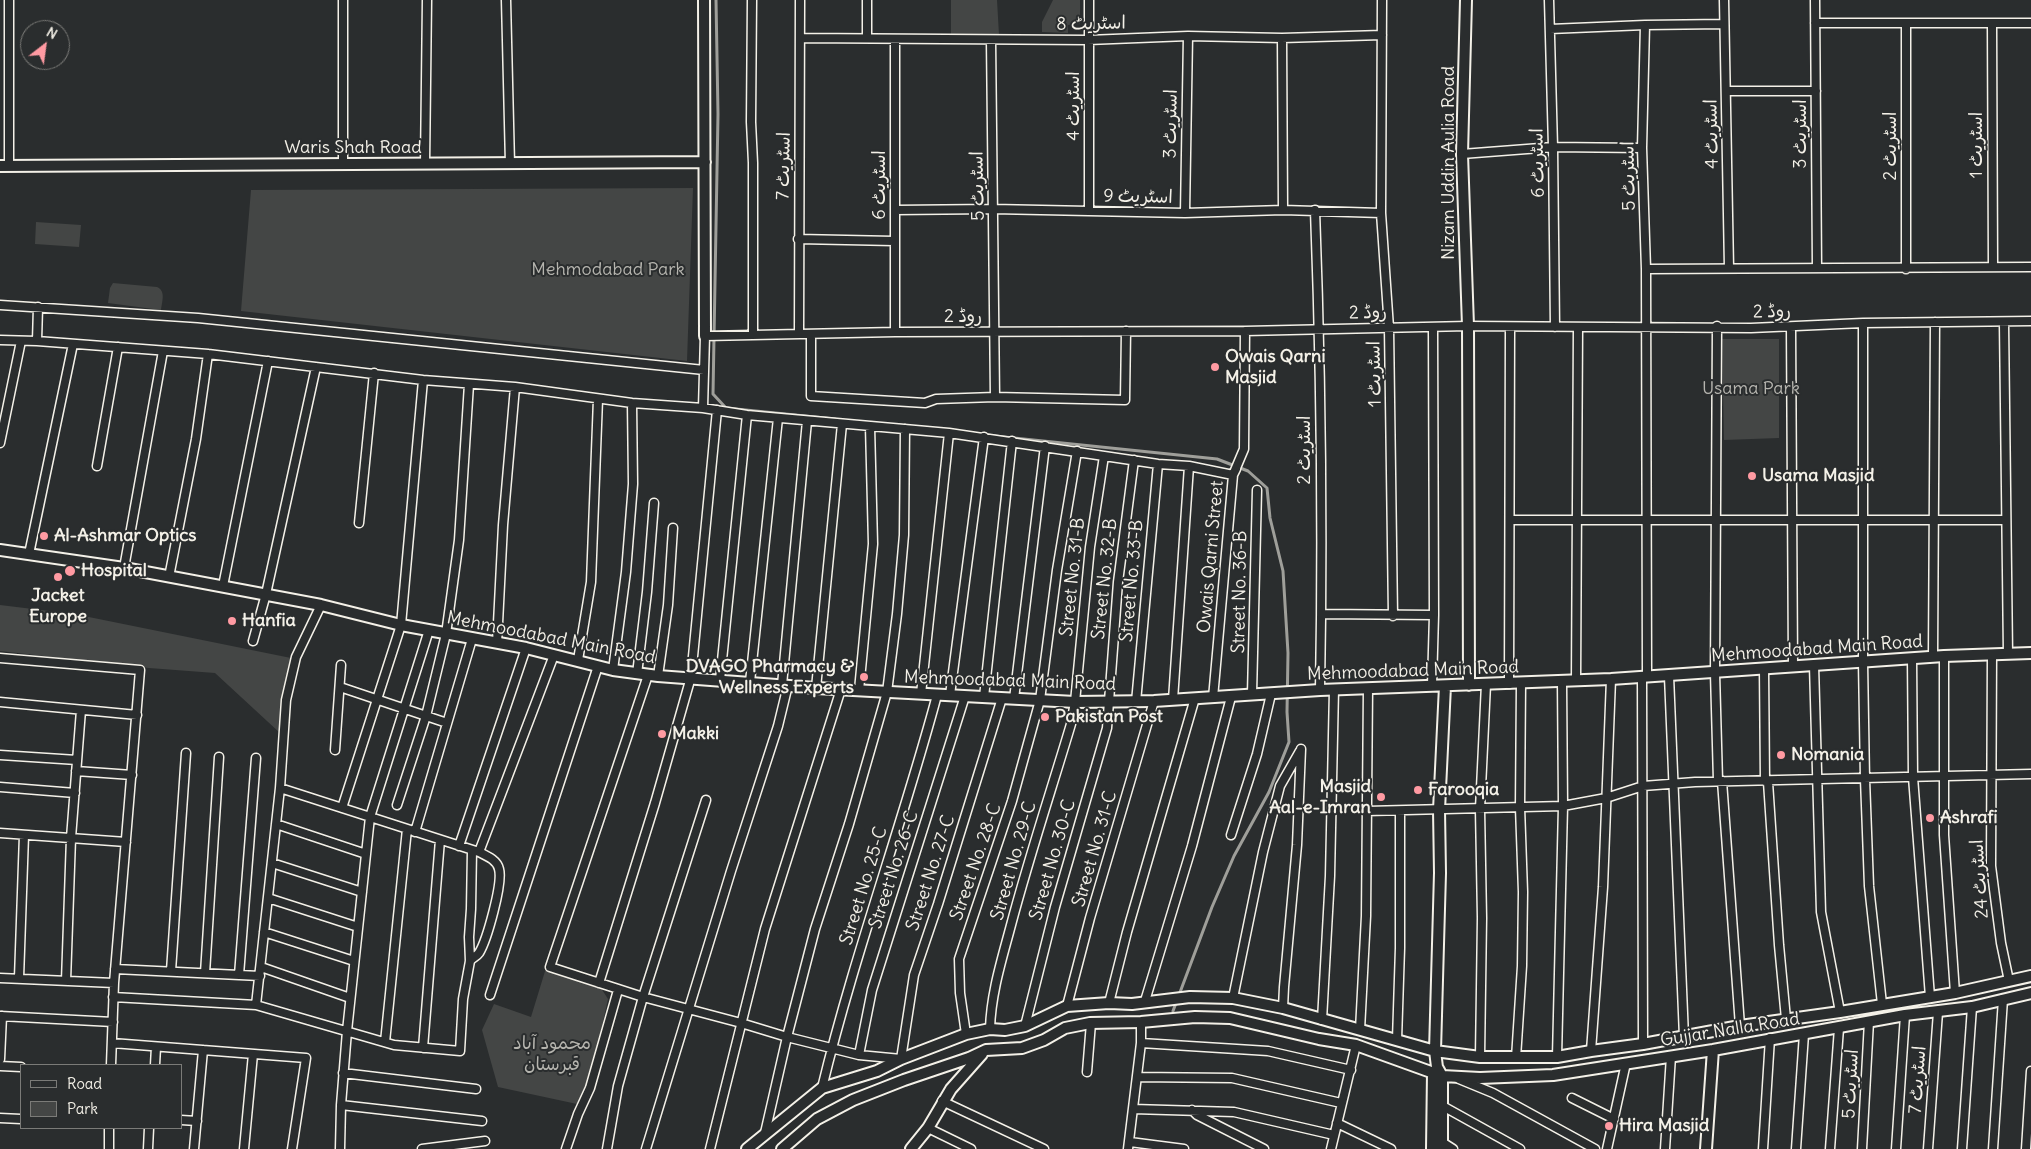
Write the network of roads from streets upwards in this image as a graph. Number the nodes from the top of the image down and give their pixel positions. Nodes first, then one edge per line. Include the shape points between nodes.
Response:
1 (9, 0) edge
2 (343, 0) edge
3 (427, 0) edge
4 (506, 0) edge
5 (704, 0) edge
6 (752, 0) edge
7 (800, 0) edge
8 (867, 0) edge
9 (1088, 0) edge
10 (1382, 0) edge
11 (1466, 0) edge
12 (1549, 0) edge
13 (1724, 0) edge
14 (1815, 0) edge
15 (1815, 23) junction
16 (1992, 23) junction
17 (2031, 23) edge
18 (1724, 24) junction
19 (1906, 24) junction
20 (1645, 25) junction
21 (1550, 29) junction
22 (1382, 35) junction
23 (1188, 36) junction
24 (801, 38) junction
25 (867, 38) junction
26 (1282, 38) junction
27 (895, 40) junction
28 (991, 40) junction
29 (1088, 40) junction
30 (1726, 91) junction
31 (1816, 91) junction
32 (1554, 147) junction
33 (1642, 148) junction
34 (1462, 154) junction
35 (705, 162) junction
36 (425, 164) junction
37 (510, 164) junction
38 (343, 165) junction
39 (4, 166) edge
40 (993, 209) junction
41 (895, 210) junction
42 (1283, 210) junction
43 (1315, 210) junction
44 (1089, 211) junction
45 (1184, 213) junction
46 (1381, 213) junction
47 (798, 239) junction
48 (894, 241) junction
49 (1993, 267) junction
50 (2031, 267) edge
51 (1729, 268) junction
52 (1817, 268) junction
53 (1646, 269) junction
54 (1906, 269) junction
55 (0, 305) edge
56 (38, 307) junction
57 (2031, 321) edge
58 (1935, 322) junction
59 (2004, 323) junction
60 (1863, 324) junction
61 (1432, 326) junction
62 (1468, 326) junction
63 (1717, 326) junction
64 (1510, 327) junction
65 (1555, 327) junction
66 (1578, 327) junction
67 (1791, 327) junction
68 (1320, 328) junction
69 (1389, 328) junction
70 (1646, 328) junction
71 (1126, 331) junction
72 (1245, 331) junction
73 (895, 332) junction
74 (996, 332) junction
75 (799, 333) junction
76 (811, 334) junction
77 (750, 335) junction
78 (709, 336) junction
79 (0, 340) edge
80 (21, 340) junction
81 (37, 341) junction
82 (73, 344) junction
83 (118, 347) junction
84 (164, 351) junction
85 (208, 354) junction
86 (268, 361) junction
87 (316, 367) junction
88 (704, 370) junction
89 (374, 374) junction
90 (423, 380) junction
91 (469, 384) junction
92 (515, 388) junction
93 (995, 397) junction
94 (598, 399) junction
95 (632, 403) junction
96 (703, 408) junction
97 (717, 410) junction
98 (747, 415) junction
99 (778, 418) junction
100 (808, 421) junction
101 (842, 424) junction
102 (870, 426) junction
103 (905, 429) junction
104 (949, 433) junction
105 (984, 437) junction
106 (1012, 441) junction
107 (0, 443) edge
108 (1045, 446) junction
109 (1077, 451) junction
110 (1104, 456) junction
111 (1134, 460) junction
112 (1158, 464) junction
113 (97, 466) dead end
114 (1189, 466) junction
115 (1234, 472) junction
116 (1257, 490) dead end
117 (654, 503) dead end
118 (1716, 519) junction
119 (1793, 519) junction
120 (1864, 519) junction
121 (1510, 520) junction
122 (1648, 520) junction
123 (2006, 520) junction
124 (1578, 521) junction
125 (1934, 521) junction
126 (360, 523) dead end
127 (673, 528) dead end
128 (0, 550) edge
129 (29, 554) junction
130 (124, 568) junction
131 (170, 576) junction
132 (223, 586) junction
133 (266, 594) junction
134 (321, 605) junction
135 (1322, 614) junction
136 (1434, 615) junction
137 (1393, 616) junction
138 (400, 625) junction
139 (429, 630) junction
140 (446, 634) junction
141 (472, 638) junction
142 (253, 641) dead end
143 (497, 643) junction
144 (526, 648) junction
145 (2031, 653) edge
146 (1992, 654) junction
147 (2008, 654) junction
148 (554, 655) junction
149 (1944, 656) junction
150 (1933, 657) junction
151 (0, 658) edge
152 (1912, 658) junction
153 (578, 660) junction
154 (1862, 662) junction
155 (342, 665) dead end
156 (1814, 665) junction
157 (598, 666) junction
158 (1793, 667) junction
159 (1764, 669) junction
160 (613, 670) junction
161 (1715, 673) junction
162 (637, 674) junction
163 (653, 675) junction
164 (1669, 676) junction
165 (691, 677) junction
166 (1645, 677) junction
167 (1610, 679) junction
168 (720, 680) junction
169 (1576, 681) junction
170 (750, 682) junction
171 (1562, 682) junction
172 (1486, 684) junction
173 (1509, 684) junction
174 (1522, 684) junction
175 (785, 685) junction
176 (1432, 685) junction
177 (1469, 685) junction
178 (1445, 686) junction
179 (340, 687) junction
180 (816, 688) junction
181 (1368, 688) junction
182 (841, 689) junction
183 (1334, 689) junction
184 (858, 690) junction
185 (1316, 690) junction
186 (887, 692) junction
187 (1274, 693) junction
188 (920, 694) junction
189 (1252, 694) junction
190 (937, 695) junction
191 (950, 695) junction
192 (965, 696) junction
193 (984, 697) junction
194 (1232, 697) junction
195 (1002, 698) junction
196 (1195, 698) junction
197 (1213, 698) junction
198 (1014, 699) junction
199 (377, 700) junction
200 (1040, 700) junction
201 (1173, 700) junction
202 (0, 702) edge
203 (1075, 702) junction
204 (1109, 702) junction
205 (1136, 702) junction
206 (1154, 702) junction
207 (404, 709) junction
208 (81, 710) junction
209 (137, 715) junction
210 (426, 716) junction
211 (447, 723) junction
212 (335, 750) dead end
213 (186, 753) dead end
214 (0, 755) edge
215 (219, 757) dead end
216 (256, 758) dead end
217 (77, 760) junction
218 (76, 771) junction
219 (2031, 774) edge
220 (132, 775) junction
221 (1992, 775) junction
222 (1944, 776) junction
223 (1913, 777) junction
224 (1865, 779) junction
225 (1817, 780) junction
226 (1720, 781) junction
227 (1767, 782) junction
228 (1672, 784) junction
229 (1643, 786) junction
230 (0, 787) edge
231 (280, 788) junction
232 (75, 793) junction
233 (1606, 798) junction
234 (706, 800) dead end
235 (397, 805) dead end
236 (1563, 806) junction
237 (1520, 807) junction
238 (342, 808) junction
239 (1480, 809) junction
240 (1438, 810) junction
241 (1367, 811) junction
242 (1400, 811) junction
243 (370, 817) junction
244 (276, 824) junction
245 (411, 830) junction
246 (0, 833) edge
247 (24, 835) junction
248 (1231, 835) dead end
249 (71, 838) junction
250 (440, 840) junction
251 (126, 842) junction
252 (458, 846) junction
253 (475, 851) junction
254 (366, 854) junction
255 (272, 862) junction
256 (362, 892) junction
257 (268, 898) junction
258 (358, 927) junction
259 (264, 932) junction
260 (470, 960) junction
261 (354, 961) junction
262 (261, 967) junction
263 (115, 969) junction
264 (170, 971) junction
265 (205, 973) junction
266 (239, 975) junction
267 (260, 976) junction
268 (2031, 976) edge
269 (0, 978) edge
270 (19, 978) junction
271 (66, 981) junction
272 (2009, 981) junction
273 (114, 983) junction
274 (599, 983) junction
275 (618, 990) junction
276 (1955, 993) junction
277 (2031, 993) edge
278 (490, 995) dead end
279 (114, 997) junction
280 (643, 997) junction
281 (1930, 997) junction
282 (350, 998) junction
283 (1233, 998) junction
284 (2003, 999) junction
285 (1145, 1001) junction
286 (1109, 1003) junction
287 (1882, 1004) junction
288 (256, 1005) junction
289 (1067, 1006) junction
290 (1972, 1007) junction
291 (689, 1008) junction
292 (1284, 1008) junction
293 (1840, 1012) junction
294 (1938, 1012) junction
295 (1905, 1015) junction
296 (1, 1016) edge
297 (1786, 1019) junction
298 (1322, 1020) junction
299 (1869, 1021) junction
300 (112, 1022) junction
301 (1142, 1022) junction
302 (741, 1023) junction
303 (1091, 1023) junction
304 (1025, 1026) junction
305 (1740, 1026) junction
306 (1839, 1028) junction
307 (990, 1029) junction
308 (1360, 1030) junction
309 (347, 1031) junction
310 (966, 1034) junction
311 (1804, 1034) junction
312 (787, 1037) junction
313 (1684, 1037) junction
314 (1770, 1038) junction
315 (1397, 1040) junction
316 (385, 1042) junction
317 (112, 1043) junction
318 (1141, 1043) junction
319 (1643, 1044) junction
320 (1356, 1045) junction
321 (156, 1047) junction
322 (423, 1048) junction
323 (832, 1048) junction
324 (203, 1050) junction
325 (986, 1050) junction
326 (1591, 1050) junction
327 (1713, 1050) junction
328 (1436, 1053) junction
329 (253, 1054) junction
330 (859, 1055) junction
331 (1671, 1056) junction
332 (1480, 1057) junction
333 (1557, 1057) junction
334 (0, 1058) edge
335 (1516, 1058) junction
336 (901, 1059) junction
337 (1626, 1063) junction
338 (111, 1064) edge
339 (155, 1064) edge
340 (0, 1066) edge
341 (20, 1067) edge
342 (1351, 1070) junction
343 (1087, 1072) dead end
344 (1437, 1072) junction
345 (2031, 1072) edge
346 (344, 1073) junction
347 (1137, 1077) junction
348 (1456, 1078) junction
349 (822, 1088) junction
350 (476, 1089) dead end
351 (1572, 1098) dead end
352 (942, 1101) junction
353 (1341, 1103) junction
354 (1438, 1104) junction
355 (341, 1105) junction
356 (1134, 1109) junction
357 (1192, 1110) junction
358 (0, 1118) edge
359 (20, 1119) edge
360 (1614, 1119) junction
361 (182, 1120) edge
362 (197, 1121) junction
363 (482, 1121) dead end
364 (1337, 1122) junction
365 (928, 1128) junction
366 (109, 1129) edge
367 (149, 1129) edge
368 (765, 1133) junction
369 (1334, 1135) junction
370 (485, 1141) dead end
371 (1129, 1146) edge
372 (1442, 1146) edge
373 (109, 1149) edge
374 (148, 1149) edge
375 (194, 1149) edge
376 (244, 1149) edge
377 (292, 1149) edge
378 (340, 1149) edge
379 (422, 1149) edge
380 (566, 1149) edge
381 (607, 1149) edge
382 (646, 1149) edge
383 (710, 1149) edge
384 (747, 1149) edge
385 (782, 1149) edge
386 (911, 1149) edge
387 (971, 1149) edge
388 (1044, 1149) edge
389 (1184, 1149) edge
390 (1264, 1149) edge
391 (1331, 1149) edge
392 (1391, 1149) edge
393 (1432, 1149) edge
394 (1453, 1149) edge
395 (1520, 1149) edge
396 (1595, 1149) edge
397 (1608, 1149) edge
398 (1665, 1149) edge
399 (1706, 1149) edge
400 (1764, 1149) edge
401 (1796, 1149) edge
402 (1830, 1149) edge
403 (1862, 1149) edge
404 (1896, 1149) edge
405 (1928, 1149) edge
406 (1962, 1149) edge
407 (1993, 1149) edge
408 (2026, 1149) edge

1 - 39 street
2 - 38 street
3 - 36 street
4 - 37 street
5 - 35 street
6 - 77 street
7 - 24 street, اسٹریٹ 7
8 - 25 street
9 - 29 street, اسٹریٹ 4
10 - 22 street, اسٹریٹ 1
11 - 34 street, Nizam Uddin Aulia Road
12 - 21 street, اسٹریٹ 6
13 - 18 street, اسٹریٹ 4
14 - 15 street, اسٹریٹ 3
15 - 19 street
15 - 31 street, اسٹریٹ 3
16 - 17 street
16 - 19 street
16 - 49 street, اسٹریٹ 1
18 - 20 street
18 - 30 street, اسٹریٹ 4
19 - 54 street, اسٹریٹ 2
20 - 21 street
20 - 33 street, اسٹریٹ 5
21 - 32 street, اسٹریٹ 6
22 - 26 street, اسٹریٹ 8
22 - 46 street, اسٹریٹ 1
23 - 26 street, اسٹریٹ 8
23 - 29 street, اسٹریٹ 8
23 - 45 street, اسٹریٹ 3
24 - 25 street, اسٹریٹ 8
24 - 47 street, اسٹریٹ 7
25 - 27 street, اسٹریٹ 8
26 - 42 street
27 - 28 street, اسٹریٹ 8
27 - 41 street, اسٹریٹ 6
28 - 29 street, اسٹریٹ 8
28 - 40 street, اسٹریٹ 5
29 - 44 street, اسٹریٹ 4
30 - 31 street
30 - 51 street, اسٹریٹ 4
31 - 52 street, اسٹریٹ 3
32 - 33 street
32 - 34 street
32 - 65 street, اسٹریٹ 6
33 - 53 street, اسٹریٹ 5
34 - 62 street, Nizam Uddin Aulia Road
35 - 37 street, Waris Shah Road
35 - 78 street
36 - 37 street, Waris Shah Road
36 - 38 street, Waris Shah Road
38 - 39 street, Waris Shah Road
40 - 41 street, اسٹریٹ 9
40 - 44 street, اسٹریٹ 9
40 - 74 street, اسٹریٹ 5
41 - 48 street, اسٹریٹ 6
42 - 43 street, اسٹریٹ 9
42 - 45 street, اسٹریٹ 9
43 - 46 street, اسٹریٹ 9
43 - 68 street, اسٹریٹ 2
44 - 45 street, اسٹریٹ 9
46 - 69 street, اسٹریٹ 1
47 - 48 street
47 - 75 street, اسٹریٹ 7
48 - 73 street, اسٹریٹ 6
49 - 50 street
49 - 54 street
51 - 52 street
51 - 53 street
52 - 54 street
53 - 70 street, اسٹریٹ 5
55 - 56 street
56 - 81 street
56 - 88 street via 198,318
57 - 59 street, روڈ 2
58 - 59 street, روڈ 2
58 - 60 street, روڈ 2
58 - 125 street
59 - 123 street
60 - 67 street, روڈ 2
60 - 120 street
61 - 62 street, روڈ 2
61 - 69 street, روڈ 2
61 - 136 street
62 - 64 street, روڈ 2
62 - 177 street, Nizam Uddin Aulia Road
63 - 67 street, روڈ 2
63 - 70 street, روڈ 2
63 - 118 street
64 - 65 street, روڈ 2
64 - 121 street
65 - 66 street, روڈ 2
66 - 70 street, روڈ 2
66 - 124 street
67 - 119 street
68 - 69 street, روڈ 2
68 - 72 street, روڈ 2
68 - 135 street, اسٹریٹ 2
69 - 137 street, اسٹریٹ 1
70 - 122 street, اسٹریٹ 5
71 - 72 street, روڈ 2
71 - 74 street, روڈ 2
71 - 93 street via 1126,400
72 - 115 street, Owais Qarni Street via 1244,449
73 - 74 street, روڈ 2
73 - 76 street, روڈ 2
74 - 93 street, اسٹریٹ 5
75 - 76 street, روڈ 2
75 - 77 street, روڈ 2
76 - 93 street via 811,396 925,402 936,398
77 - 78 street, روڈ 2
78 - 88 street
79 - 80 street
80 - 81 street
80 - 107 street
81 - 82 street
82 - 83 street
82 - 129 street
83 - 84 street
83 - 113 street
84 - 85 street
84 - 130 street
85 - 86 street
85 - 131 street via 196,440
86 - 87 street
86 - 132 street
87 - 89 street
87 - 133 street
88 - 96 street
89 - 90 street
89 - 126 street
90 - 91 street
90 - 138 street
91 - 92 street
91 - 140 street via 459,540
92 - 94 street
92 - 143 street
94 - 95 street
94 - 153 street via 591,582
95 - 96 street
95 - 160 street via 634,484
96 - 97 street
97 - 98 street
97 - 165 street
98 - 99 street
98 - 168 street
99 - 100 street
99 - 170 street
100 - 101 street
100 - 175 street
101 - 102 street
101 - 180 street
102 - 103 street
102 - 184 street via 873,544
103 - 104 street
103 - 186 street via 904,535
104 - 105 street
104 - 188 street
105 - 106 street
105 - 191 street
106 - 108 street
106 - 193 street
108 - 109 street
108 - 198 street
109 - 110 street
109 - 200 street, Street No. 28-C
110 - 111 street
110 - 203 street, Street No. 31-B via 1090,547
111 - 112 street
111 - 204 street, Street No. 32-B via 1118,582
112 - 114 street
112 - 205 street, Street No. 33-B
114 - 115 street
114 - 201 street
115 - 197 street, Owais Qarni Street
116 - 189 street, Street No. 36-B
117 - 162 street
118 - 119 street
118 - 122 street
118 - 161 street
119 - 120 street
119 - 158 street
120 - 125 street
120 - 154 street
121 - 124 street
121 - 173 street
122 - 124 street
122 - 166 street, اسٹریٹ 5
123 - 125 street
123 - 147 street
124 - 169 street
125 - 150 street
127 - 163 street via 668,604
128 - 129 street, Mehmoodabad Main Road
129 - 130 street, Mehmoodabad Main Road
130 - 131 street, Mehmoodabad Main Road
131 - 132 street, Mehmoodabad Main Road
132 - 133 street, Mehmoodabad Main Road
133 - 134 street, Mehmoodabad Main Road
133 - 142 street
134 - 138 street, Mehmoodabad Main Road
134 - 231 street via 296,657 286,700
135 - 137 street
135 - 185 street, اسٹریٹ 2
136 - 137 street
136 - 176 street
138 - 139 street, Mehmoodabad Main Road
138 - 199 street
139 - 140 street, Mehmoodabad Main Road
139 - 207 street
140 - 141 street, Mehmoodabad Main Road
140 - 210 street
141 - 143 street, Mehmoodabad Main Road
141 - 211 street
143 - 144 street, Mehmoodabad Main Road
144 - 148 street, Mehmoodabad Main Road
144 - 252 street
145 - 147 street, Mehmoodabad Main Road
146 - 147 street, Mehmoodabad Main Road
146 - 149 street, Mehmoodabad Main Road
146 - 221 street, اسٹریٹ 24
148 - 153 street, Mehmoodabad Main Road
148 - 253 street
149 - 150 street, Mehmoodabad Main Road
149 - 222 street
150 - 152 street, Mehmoodabad Main Road
151 - 209 street via 140,670
152 - 154 street, Mehmoodabad Main Road
152 - 223 street
153 - 157 street, Mehmoodabad Main Road
154 - 156 street, Mehmoodabad Main Road
154 - 224 street
155 - 179 street
156 - 158 street, Mehmoodabad Main Road
156 - 225 street
157 - 160 street, Mehmoodabad Main Road
157 - 278 street
158 - 159 street, Mehmoodabad Main Road
159 - 161 street, Mehmoodabad Main Road
159 - 227 street
160 - 162 street, Mehmoodabad Main Road
161 - 164 street, Mehmoodabad Main Road
161 - 226 street
162 - 163 street, Mehmoodabad Main Road
163 - 165 street, Mehmoodabad Main Road
163 - 274 street via 550,967
164 - 166 street, Mehmoodabad Main Road
164 - 228 street
165 - 168 street, Mehmoodabad Main Road
165 - 274 street
166 - 167 street, Mehmoodabad Main Road
166 - 229 street, اسٹریٹ 5
167 - 169 street, Mehmoodabad Main Road
167 - 233 street
168 - 170 street, Mehmoodabad Main Road
169 - 171 street, Mehmoodabad Main Road
170 - 175 street, Mehmoodabad Main Road
171 - 174 street, Mehmoodabad Main Road
171 - 236 street
172 - 173 street, Mehmoodabad Main Road
172 - 177 street, Mehmoodabad Main Road
172 - 239 street
173 - 174 street, Mehmoodabad Main Road
174 - 237 street
175 - 180 street, Mehmoodabad Main Road
175 - 291 street via 778,726
176 - 178 street, Mehmoodabad Main Road
176 - 181 street, Mehmoodabad Main Road
177 - 178 street, Mehmoodabad Main Road
178 - 240 street
179 - 199 street
179 - 212 street
180 - 182 street, Mehmoodabad Main Road
181 - 183 street, Mehmoodabad Main Road
181 - 241 street
182 - 184 street, Mehmoodabad Main Road
182 - 302 street via 765,928
183 - 185 street, Mehmoodabad Main Road
183 - 298 street via 1330,876
184 - 186 street, Mehmoodabad Main Road
185 - 187 street, Mehmoodabad Main Road
186 - 188 street, Mehmoodabad Main Road
186 - 312 street
187 - 189 street, Mehmoodabad Main Road
187 - 248 street
188 - 190 street, Mehmoodabad Main Road
189 - 194 street, Mehmoodabad Main Road
190 - 191 street, Mehmoodabad Main Road
190 - 323 street, Street No. 25-C
191 - 192 street, Mehmoodabad Main Road
192 - 193 street, Mehmoodabad Main Road
192 - 330 street, Street No. 26-C via 872,990
193 - 195 street, Mehmoodabad Main Road
194 - 197 street, Mehmoodabad Main Road
194 - 285 street via 1192,846
195 - 198 street, Mehmoodabad Main Road
195 - 336 street, Street No. 27-C via 914,975
196 - 197 street, Mehmoodabad Main Road
196 - 201 street, Mehmoodabad Main Road
196 - 286 street
198 - 200 street, Mehmoodabad Main Road
199 - 207 street
199 - 238 street
200 - 203 street, Mehmoodabad Main Road
200 - 310 street, Street No. 28-C via 1012,801 959,959
201 - 206 street, Mehmoodabad Main Road
202 - 208 street
203 - 204 street, Mehmoodabad Main Road
203 - 307 street, Street No. 29-C via 995,984
204 - 205 street, Mehmoodabad Main Road
204 - 304 street, Street No. 30-C via 1107,728 1055,906
205 - 206 street, Mehmoodabad Main Road
206 - 289 street, Street No. 31-C
207 - 210 street
207 - 243 street
208 - 209 street
208 - 217 street
209 - 220 street
210 - 211 street
210 - 235 street
211 - 245 street
213 - 264 street
214 - 217 street
215 - 265 street
216 - 266 street
217 - 218 street
218 - 220 street
218 - 232 street
219 - 221 street
220 - 251 street
221 - 222 street
221 - 272 street, اسٹریٹ 24 via 1991,866
222 - 223 street
222 - 276 street via 1944,835
223 - 224 street
223 - 281 street
224 - 225 street
224 - 287 street via 1869,886
225 - 227 street
225 - 293 street via 1821,912
226 - 227 street
226 - 228 street
226 - 305 street
227 - 297 street
228 - 229 street
228 - 313 street
229 - 233 street
229 - 319 street, اسٹریٹ 5
230 - 232 street
231 - 238 street
231 - 244 street
232 - 249 street
233 - 236 street
233 - 326 street
234 - 280 street
236 - 237 street
236 - 333 street
237 - 239 street
237 - 335 street via 1524,892
238 - 243 street
239 - 240 street
239 - 332 street
240 - 242 street
240 - 328 street via 1440,873
241 - 242 street
241 - 308 street
242 - 315 street
243 - 245 street
243 - 254 street
244 - 254 street
244 - 255 street
245 - 250 street
245 - 316 street
246 - 247 street
247 - 249 street
247 - 270 street
249 - 251 street
249 - 271 street
250 - 252 street
250 - 322 street
251 - 263 street
252 - 253 street
253 - 260 street via 468,937
253 - 260 street via 492,858 499,867 501,879 481,947
254 - 256 street
255 - 256 street
255 - 257 street
256 - 258 street
257 - 258 street
257 - 259 street
258 - 261 street
259 - 261 street
259 - 262 street
260 - 322 street via 460,1051
261 - 282 street
262 - 267 street
262 - 282 street
263 - 264 street
263 - 273 street
264 - 265 street
265 - 266 street
266 - 267 street
267 - 288 street
268 - 272 street
269 - 270 street
270 - 271 street
271 - 273 street
272 - 276 street
273 - 279 street
274 - 275 street
275 - 280 street
275 - 380 street via 590,1088
276 - 281 street
277 - 284 street, Gujjar Nalla Road
279 - 288 street
279 - 300 street
280 - 291 street
280 - 381 street via 618,1086
281 - 287 street
282 - 309 street
283 - 285 street
283 - 292 street
283 - 292 street via 1280,786 1301,749
284 - 290 street, Gujjar Nalla Road
284 - 407 street
285 - 286 street
286 - 289 street
287 - 293 street
288 - 309 street
289 - 304 street
290 - 294 street, Gujjar Nalla Road
290 - 406 street
291 - 302 street
291 - 382 street
292 - 298 street
293 - 297 street
294 - 295 street, Gujjar Nalla Road
294 - 405 street, اسٹریٹ 7
295 - 299 street, Gujjar Nalla Road
295 - 404 street
296 - 300 street
296 - 334 street
297 - 305 street
298 - 308 street
299 - 306 street, Gujjar Nalla Road
299 - 403 street, اسٹریٹ 5
300 - 317 street
301 - 303 street, Gujjar Nalla Road
301 - 318 street
301 - 320 street, Gujjar Nalla Road via 1195,1017 1230,1018
302 - 312 street
302 - 383 street
303 - 325 street, Gujjar Nalla Road via 1065,1028 1022,1048
303 - 343 street
304 - 307 street
305 - 313 street
306 - 311 street, Gujjar Nalla Road
306 - 402 street
307 - 310 street
308 - 315 street
309 - 316 street
309 - 346 street
310 - 336 street
311 - 314 street, Gujjar Nalla Road
311 - 401 street
312 - 323 street
312 - 368 street
313 - 319 street
314 - 327 street, Gujjar Nalla Road
314 - 400 street
315 - 328 street
316 - 322 street
317 - 321 street
317 - 338 street
318 - 342 street via 1268,1051
318 - 347 street
319 - 326 street
320 - 342 street
320 - 344 street, Gujjar Nalla Road
321 - 324 street
321 - 339 street
323 - 330 street
323 - 349 street, Street No. 25-C
324 - 329 street
324 - 362 street
325 - 352 street
325 - 385 street via 853,1100 816,1119
326 - 333 street
327 - 331 street, Gujjar Nalla Road
327 - 399 street
328 - 332 street
328 - 344 street
329 - 376 street
329 - 377 street via 306,1058
330 - 336 street
331 - 337 street, Gujjar Nalla Road
331 - 398 street
332 - 335 street
333 - 335 street
336 - 349 street via 877,1071
337 - 348 street, Gujjar Nalla Road via 1553,1075
337 - 360 street
340 - 341 street
342 - 353 street
344 - 348 street, Gujjar Nalla Road
344 - 354 street
345 - 408 street
346 - 350 street
346 - 355 street
347 - 353 street via 1232,1078
347 - 356 street
348 - 396 street via 1493,1093
349 - 368 street
351 - 360 street
352 - 365 street
352 - 388 street
353 - 364 street
354 - 372 street
354 - 393 street
354 - 395 street
355 - 363 street
355 - 378 street
356 - 357 street
356 - 371 street
357 - 369 street via 1234,1112
357 - 390 street
358 - 359 street
360 - 397 street
361 - 362 street
362 - 375 street
364 - 369 street
364 - 392 street
365 - 386 street
365 - 387 street
366 - 373 street
367 - 374 street
368 - 384 street
369 - 391 street
370 - 379 street
371 - 389 street
372 - 394 street

